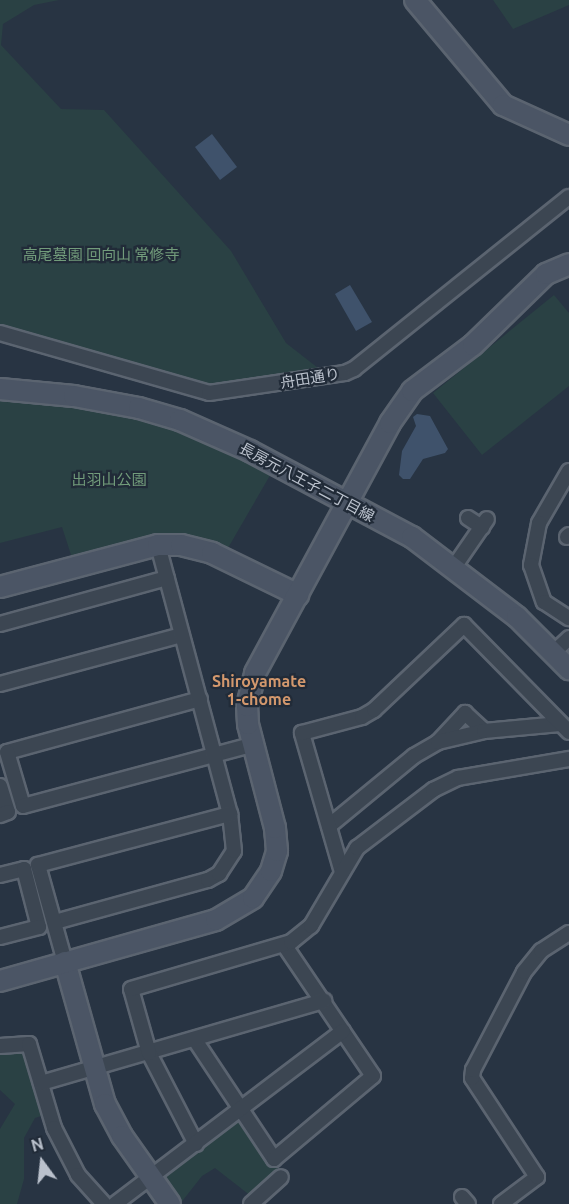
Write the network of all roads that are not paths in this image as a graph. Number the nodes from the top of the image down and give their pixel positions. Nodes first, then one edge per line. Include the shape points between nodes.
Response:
1 (416, 0) edge
2 (569, 135) edge
3 (569, 197) edge
4 (569, 264) edge
5 (0, 333) edge
6 (0, 389) edge
7 (569, 471) edge
8 (349, 503) junction
9 (468, 518) dead end
10 (158, 545) junction
11 (454, 567) junction
12 (167, 578) junction
13 (0, 587) edge
14 (298, 595) junction
15 (569, 618) edge
16 (0, 624) edge
17 (182, 635) junction
18 (569, 638) edge
19 (553, 653) junction
20 (569, 669) edge
21 (0, 684) edge
22 (200, 699) junction
23 (565, 728) edge
24 (484, 731) junction
25 (438, 742) junction
26 (254, 744) junction
27 (214, 755) junction
28 (569, 759) edge
29 (0, 786) edge
30 (0, 814) edge
31 (230, 814) junction
32 (329, 826) junction
33 (342, 872) junction
34 (0, 875) edge
35 (55, 922) junction
36 (569, 933) edge
37 (0, 937) edge
38 (285, 946) junction
39 (65, 963) junction
40 (0, 981) edge
41 (324, 1001) junction
42 (343, 1031) junction
43 (195, 1040) junction
44 (0, 1046) edge
45 (149, 1053) junction
46 (95, 1070) junction
47 (41, 1083) junction
48 (239, 1111) junction
49 (196, 1144) junction
50 (281, 1177) dead end
51 (151, 1179) junction
52 (104, 1204) edge
53 (115, 1204) edge
54 (170, 1204) edge
55 (251, 1204) edge
56 (501, 1204) edge

1 - 2 street via 503,105
3 - 5 street, 舟田通り via 345,373 209,393
4 - 8 street via 546,274 473,345 412,391
6 - 8 street, 長房元八王子二丁目線 via 74,396 180,420 250,451
7 - 15 street via 539,523 531,565 544,602
8 - 11 street, 長房元八王子二丁目線 via 412,537
8 - 14 street
9 - 11 street via 485,523
10 - 12 street
10 - 13 street
10 - 14 street via 181,545 212,553
11 - 19 street, 長房元八王子二丁目線 via 517,617
12 - 16 street
12 - 17 street
14 - 26 street via 255,673 247,706
17 - 21 street
17 - 22 street
18 - 19 street
19 - 20 street, 長房元八王子二丁目線
22 - 27 street
22 - 27 street via 7,752 23,806
23 - 24 street
23 - 32 street via 464,625 380,706 362,717 302,733
24 - 25 street
24 - 25 street via 465,713
25 - 32 street via 414,756
26 - 27 street
26 - 39 street via 277,851 271,871 253,898 216,920
27 - 31 street
28 - 33 street via 450,782 357,848
29 - 30 street via 8,812
31 - 35 street via 235,844 219,874
31 - 35 street via 38,865
32 - 33 street
33 - 38 street via 311,926
34 - 37 street via 24,868 39,927
35 - 39 street
36 - 56 street via 541,951 524,972 472,1070 472,1078 537,1177
38 - 41 street
38 - 45 street via 131,989
39 - 40 street
39 - 46 street
41 - 42 street
41 - 43 street
42 - 48 street
42 - 48 street via 373,1076 274,1160
43 - 45 street
43 - 48 street
44 - 47 street via 29,1044
45 - 46 street
45 - 49 street
46 - 47 street
46 - 51 street via 105,1104
47 - 52 street via 54,1128 78,1175
48 - 49 street
49 - 51 street
50 - 55 street
51 - 53 street
51 - 54 street

